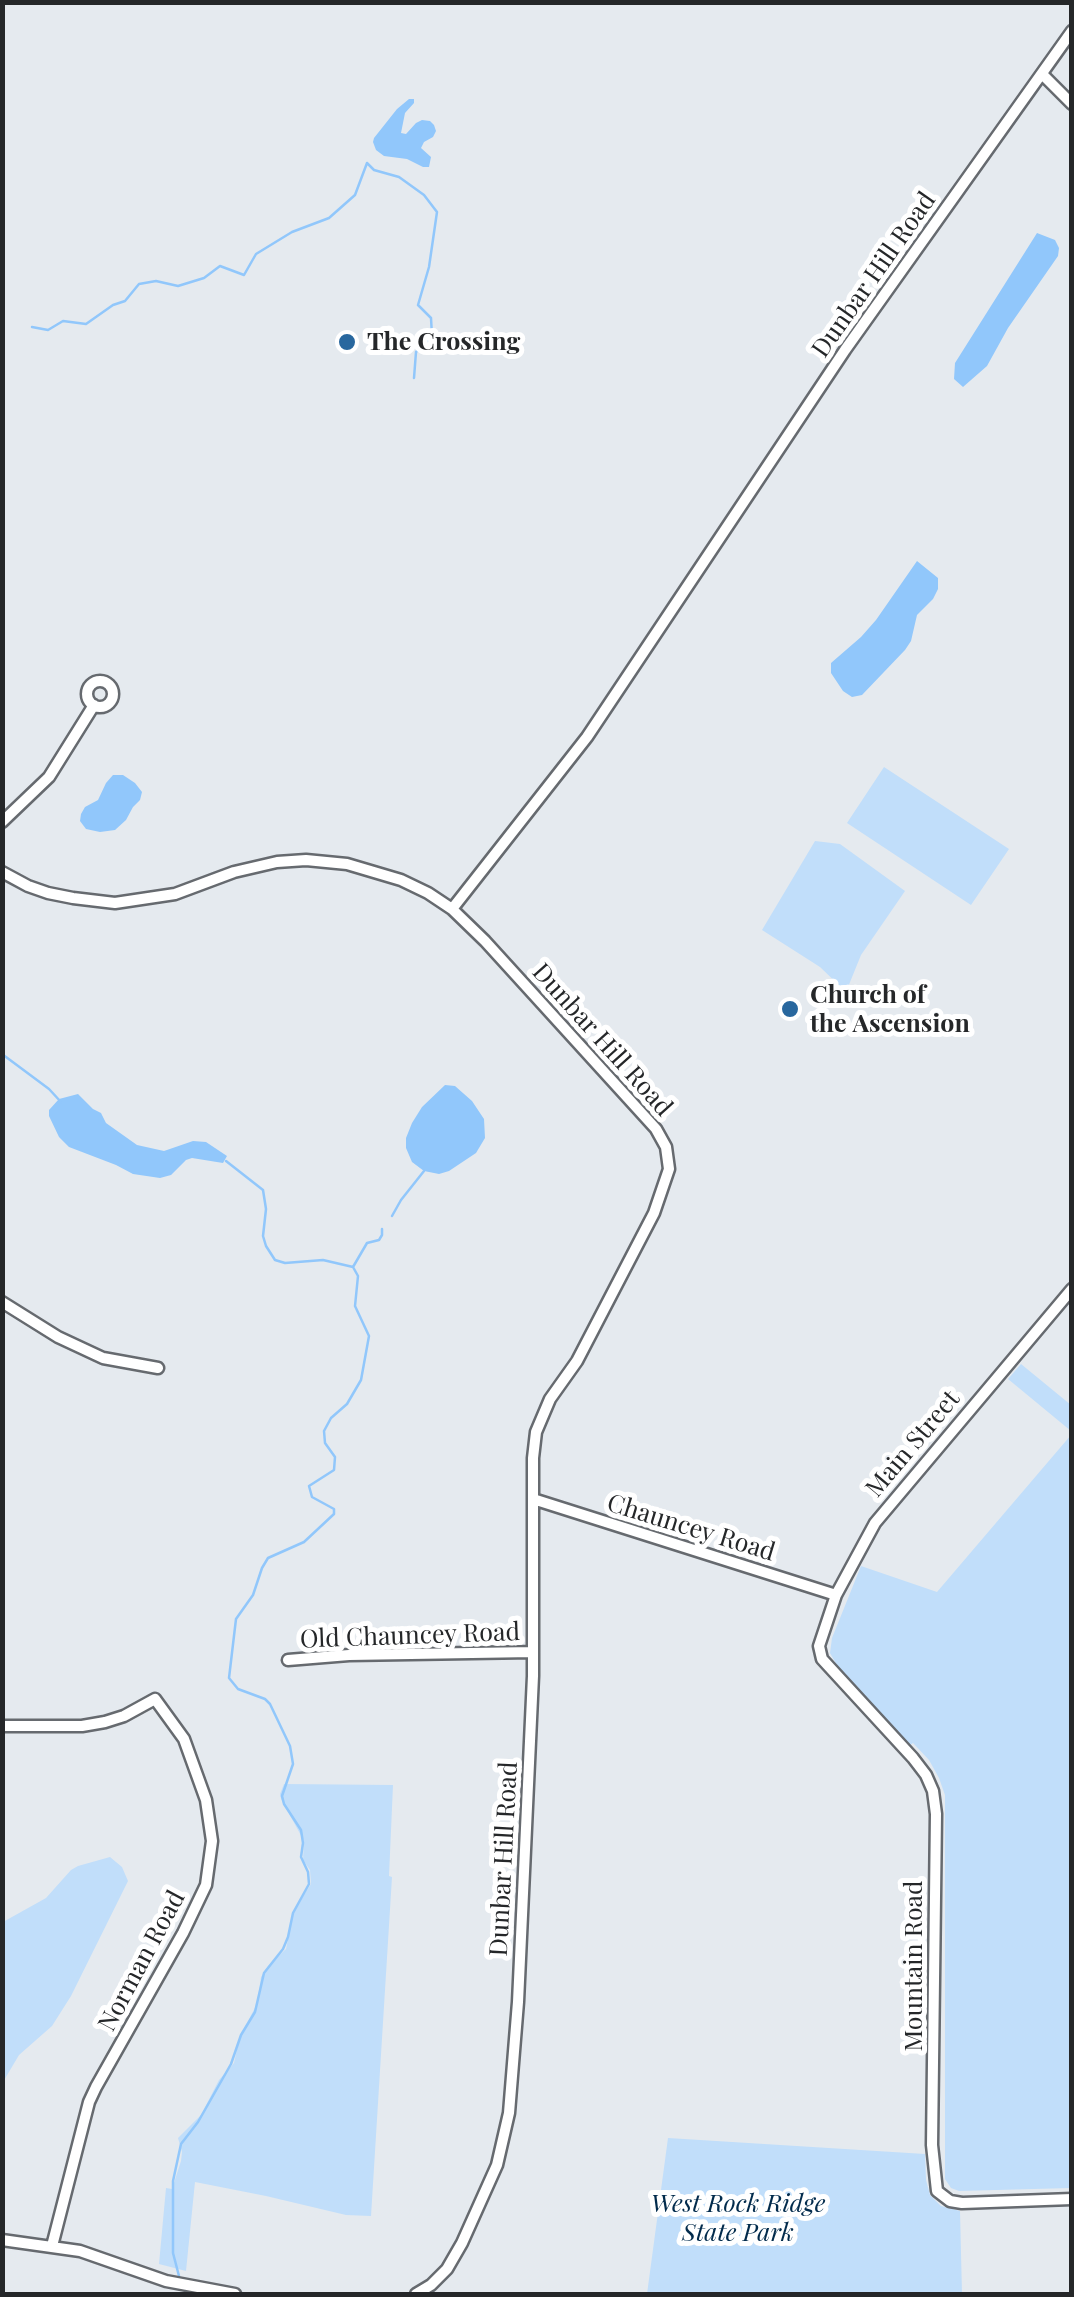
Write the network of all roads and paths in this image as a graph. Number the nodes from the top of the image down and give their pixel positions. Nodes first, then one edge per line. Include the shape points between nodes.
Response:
1 (1072, 30) edge
2 (1042, 74) junction
3 (1072, 104) edge
4 (94, 705) dead end
5 (2, 822) edge
6 (2, 872) edge
7 (452, 909) junction
8 (1072, 1289) edge
9 (2, 1302) edge
10 (158, 1368) dead end
11 (534, 1499) junction
12 (836, 1595) junction
13 (819, 1646) joint
14 (533, 1652) junction
15 (288, 1660) dead end
16 (2, 1726) edge
17 (1072, 2199) edge
18 (2, 2240) edge
19 (52, 2246) junction
20 (235, 2294) edge
21 (416, 2294) edge

1 - 2 street, Dunbar Hill Road
2 - 3 street
2 - 7 street, Dunbar Hill Road via 800,417 587,736
4 - 5 street via 48,776
6 - 7 street via 48,893 114,902 175,894 254,866 324,861 402,880
7 - 11 street, Dunbar Hill Road via 656,1129 669,1156 654,1213 578,1361 540,1419
8 - 12 street, Main Street via 884,1510
9 - 10 street via 103,1358
11 - 12 street, Chauncey Road
11 - 14 street, Dunbar Hill Road
12 - 13 street, Main Street
13 - 17 street, Mountain Road via 822,1660 913,1758 934,1791 932,2145 938,2191 962,2203
14 - 15 street, Old Chauncey Road
14 - 21 street, Dunbar Hill Road via 507,2130 490,2185 454,2257
16 - 19 street, Norman Road via 105,1722 155,1699 184,1739 206,1800 212,1841 206,1885 89,2102
18 - 19 street
19 - 20 street

